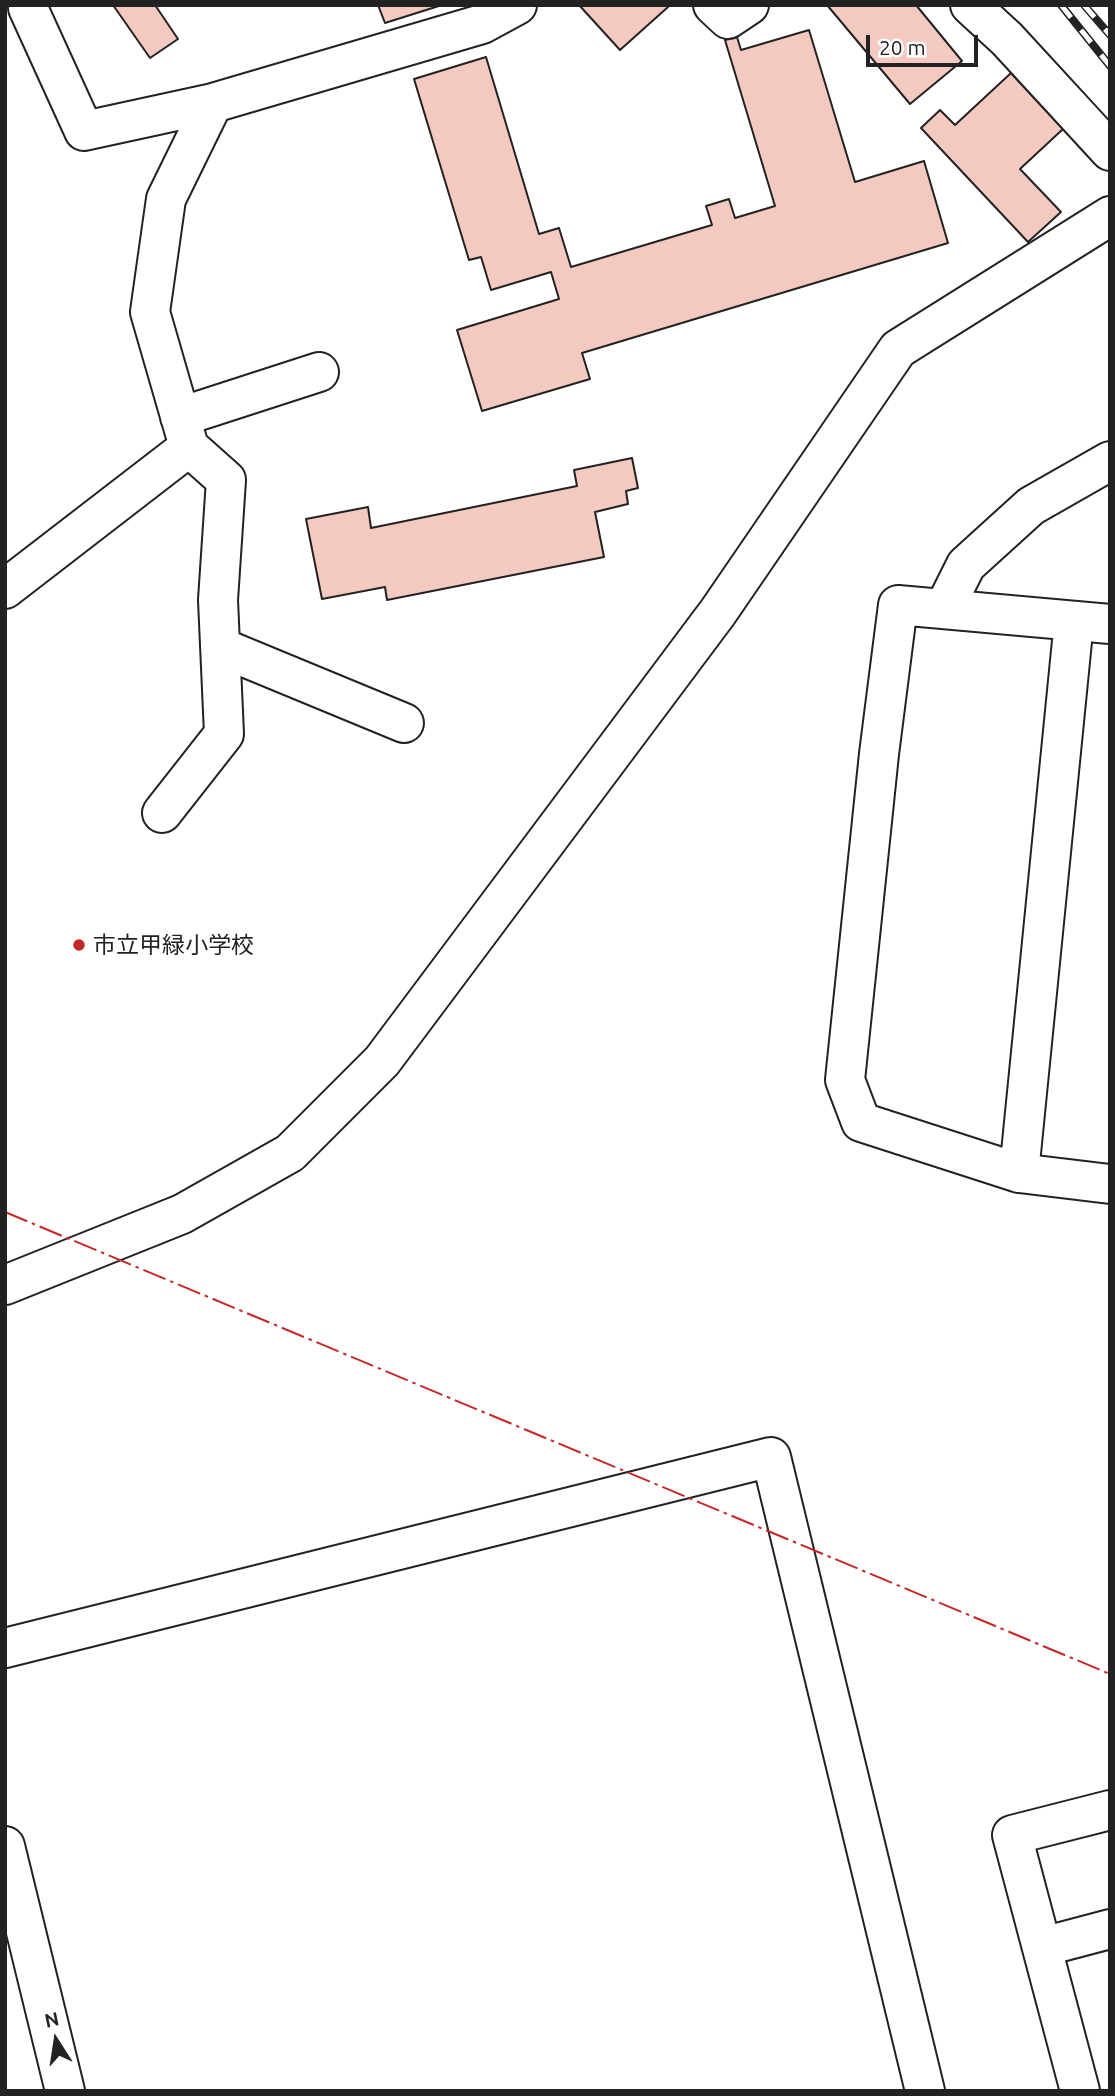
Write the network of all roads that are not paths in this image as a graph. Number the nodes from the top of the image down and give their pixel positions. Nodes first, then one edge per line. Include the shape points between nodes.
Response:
1 (517, 5) edge
2 (713, 5) edge
3 (750, 5) edge
4 (970, 5) edge
5 (28, 8) dead end
6 (213, 103) junction
7 (1110, 151) edge
8 (1110, 216) edge
9 (319, 372) dead end
10 (185, 432) junction
11 (1110, 461) edge
12 (5, 589) edge
13 (944, 609) junction
14 (1092, 622) edge
15 (220, 647) junction
16 (404, 723) dead end
17 (162, 813) dead end
18 (1019, 1173) junction
19 (1110, 1184) edge
20 (5, 1285) edge
21 (5, 1648) edge
22 (1110, 1810) edge
23 (5, 1846) edge
24 (1110, 1929) edge
25 (1042, 1947) junction
26 (65, 2091) edge
27 (925, 2091) edge
28 (1080, 2091) edge

1 - 6 street via 482,24
2 - 3 street via 728,19
4 - 7 street
5 - 6 street via 84,131
6 - 10 street via 166,199 150,312
8 - 20 street via 898,349 718,612 382,1062 290,1153 182,1214
9 - 10 street
10 - 12 street
10 - 15 street via 226,480 218,600
11 - 13 street via 1031,506 966,565
13 - 14 street
13 - 18 street via 898,605 845,1080 861,1122
14 - 18 street
15 - 16 street
15 - 17 street via 224,734
18 - 19 street
21 - 27 street via 771,1457
22 - 25 street via 1012,1835
23 - 26 street
24 - 25 street
25 - 28 street

